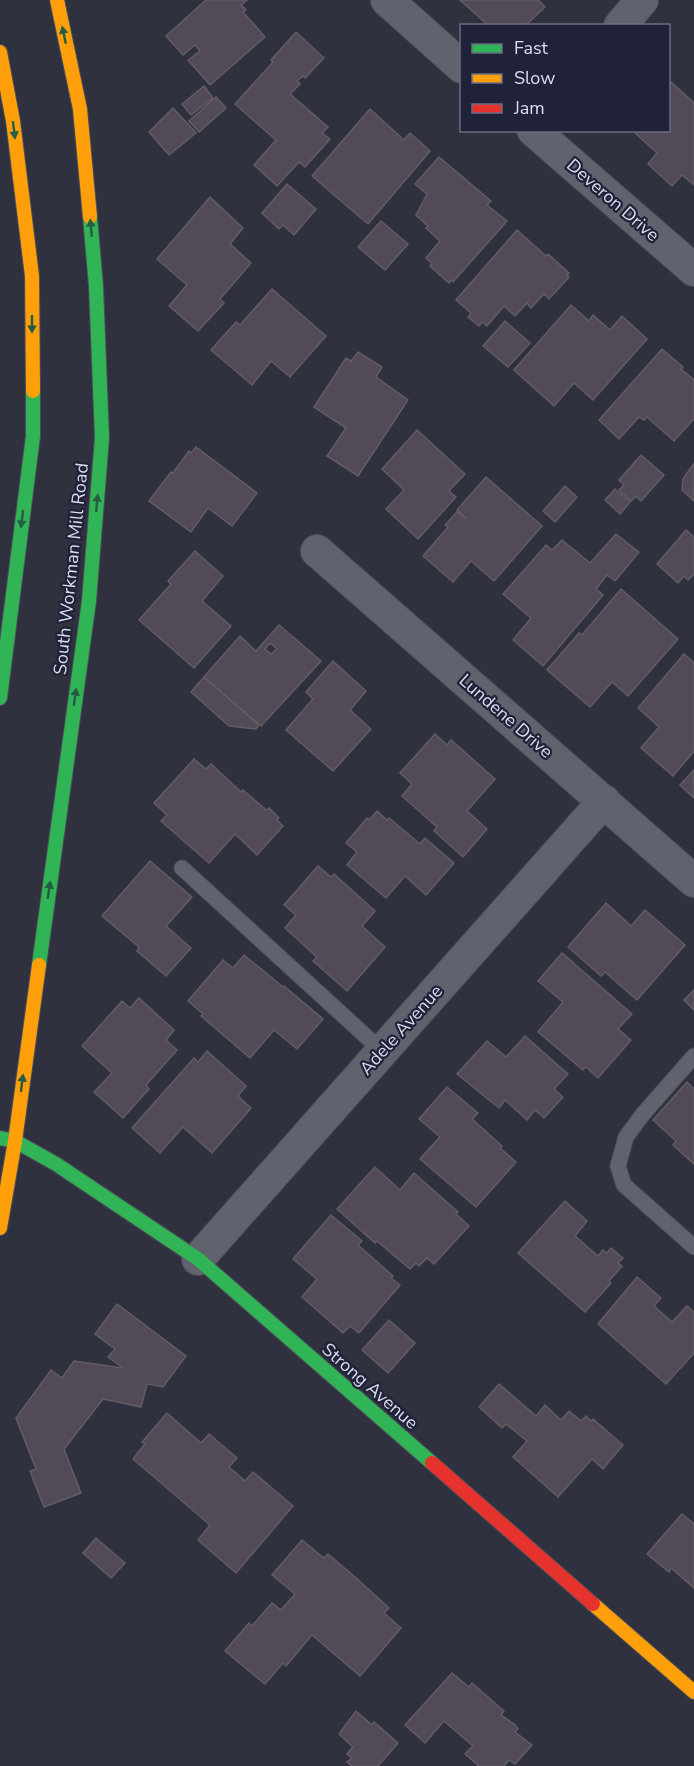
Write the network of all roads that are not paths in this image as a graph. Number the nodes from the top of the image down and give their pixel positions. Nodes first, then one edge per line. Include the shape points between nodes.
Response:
1 (57, 0) edge
2 (387, 0) edge
3 (642, 0) edge
4 (622, 24) edge
5 (0, 52) edge
6 (460, 65) edge
7 (534, 132) edge
8 (694, 270) edge
9 (317, 551) dead end
10 (0, 698) edge
11 (604, 801) junction
12 (182, 868) dead end
13 (694, 881) edge
14 (382, 1051) junction
15 (694, 1056) edge
16 (0, 1138) edge
17 (15, 1141) junction
18 (0, 1228) edge
19 (694, 1247) edge
20 (198, 1259) junction
21 (694, 1692) edge

17 -> 1 main road, South Workman Mill Road via 88,601 102,438 96,286 80,109
2 - 6 street
3 - 4 street
5 -> 10 main road via 13,121 32,276 33,436
7 - 8 street, Deveron Drive
9 - 11 street, Lundene Drive
11 - 13 street, Lundene Drive
11 - 14 street, Adele Avenue
12 - 14 lane
14 - 20 street, Adele Avenue
15 - 19 lane via 626,1137 618,1166 624,1185
16 - 17 main road, Strong Avenue
17 - 18 main road, South Workman Mill Road
17 - 20 main road, Strong Avenue
20 - 21 main road, Strong Avenue

